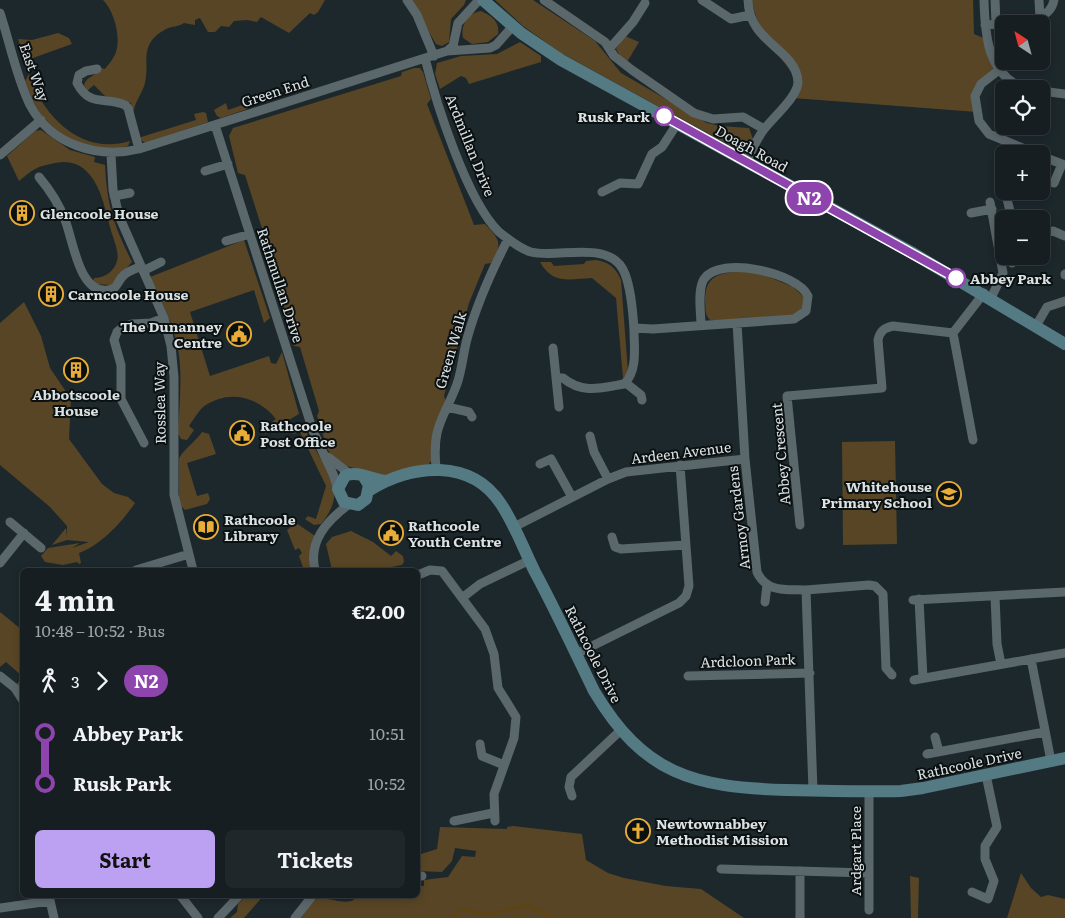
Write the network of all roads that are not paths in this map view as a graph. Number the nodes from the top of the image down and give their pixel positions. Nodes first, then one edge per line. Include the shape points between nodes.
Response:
1 (407, 0) edge
2 (481, 0) edge
3 (544, 0) edge
4 (702, 0) edge
5 (748, 0) edge
6 (984, 0) edge
7 (995, 0) edge
8 (1039, 0) edge
9 (1054, 0) edge
10 (645, 3) dead end
11 (0, 13) edge
12 (996, 15) edge
13 (1040, 15) edge
14 (1045, 15) edge
15 (750, 16) junction
16 (995, 24) edge
17 (985, 25) junction
18 (513, 26) junction
19 (456, 30) junction
20 (469, 48) junction
21 (610, 48) junction
22 (447, 52) junction
23 (430, 57) junction
24 (995, 62) edge
25 (98, 69) dead end
26 (999, 70) joint
27 (1009, 80) edge
28 (1050, 92) edge
29 (1065, 94) edge
30 (41, 120) junction
31 (677, 124) junction
32 (215, 125) junction
33 (764, 130) junction
34 (1010, 145) edge
35 (139, 149) junction
36 (111, 154) junction
37 (0, 155) edge
38 (1050, 159) edge
39 (746, 162) junction
40 (228, 164) junction
41 (205, 171) dead end
42 (39, 177) dead end
43 (1054, 183) dead end
44 (602, 192) dead end
45 (130, 193) dead end
46 (114, 196) junction
47 (971, 213) dead end
48 (1050, 231) edge
49 (250, 234) junction
50 (1065, 236) edge
51 (508, 239) junction
52 (226, 241) dead end
53 (160, 262) dead end
54 (142, 268) junction
55 (987, 296) junction
56 (1065, 302) edge
57 (164, 318) junction
58 (737, 323) junction
59 (701, 325) junction
60 (1036, 326) junction
61 (634, 328) junction
62 (953, 332) junction
63 (1065, 344) edge
64 (553, 348) dead end
65 (557, 378) junction
66 (626, 383) junction
67 (642, 400) dead end
68 (447, 407) junction
69 (559, 408) dead end
70 (470, 412) dead end
71 (590, 436) dead end
72 (973, 440) dead end
73 (144, 443) dead end
74 (322, 452) junction
75 (745, 458) junction
76 (540, 464) dead end
77 (680, 465) junction
78 (436, 468) junction
79 (350, 474) junction
80 (364, 477) junction
81 (608, 479) junction
82 (386, 481) junction
83 (370, 490) junction
84 (338, 491) junction
85 (572, 497) junction
86 (348, 505) junction
87 (331, 519) junction
88 (10, 522) dead end
89 (800, 525) dead end
90 (514, 527) junction
91 (24, 533) junction
92 (612, 537) dead end
93 (686, 545) junction
94 (41, 548) dead end
95 (188, 554) junction
96 (530, 560) junction
97 (0, 563) edge
98 (142, 568) edge
99 (192, 568) edge
100 (314, 568) edge
101 (420, 574) edge
102 (767, 585) junction
103 (806, 590) junction
104 (1065, 592) edge
105 (995, 596) junction
106 (462, 598) junction
107 (765, 602) dead end
108 (1065, 653) edge
109 (576, 654) junction
110 (1031, 659) junction
111 (1001, 664) junction
112 (810, 673) junction
113 (892, 675) dead end
114 (0, 676) edge
115 (688, 676) dead end
116 (20, 696) edge
117 (621, 730) junction
118 (1045, 732) junction
119 (935, 736) dead end
120 (480, 744) dead end
121 (939, 752) junction
122 (927, 754) dead end
123 (1065, 758) edge
124 (1051, 761) junction
125 (504, 765) junction
126 (986, 775) junction
127 (813, 791) junction
128 (869, 791) junction
129 (572, 796) dead end
130 (454, 821) dead end
131 (721, 869) dead end
132 (800, 871) junction
133 (868, 873) junction
134 (972, 892) dead end
135 (49, 898) edge
136 (182, 898) edge
137 (237, 898) edge
138 (311, 898) edge
139 (0, 908) edge
140 (868, 910) dead end
141 (54, 918) edge
142 (198, 918) edge
143 (218, 918) edge
144 (296, 918) edge
145 (800, 918) edge

1 - 23 street, Ardmillan Drive via 417,15
2 - 18 street, Doagh Road
2 - 19 street via 463,16
3 - 21 street
4 - 15 street via 732,19
5 - 15 street
6 - 17 street
7 - 12 street
8 - 13 street
9 - 14 street
10 - 21 street via 634,22
11 - 30 street, East Way via 26,94
15 - 33 street via 760,34 789,60 796,71 798,84
16 - 17 street
17 - 24 street via 988,49
18 - 20 street, Green End via 496,45
18 - 31 street, Doagh Road via 561,60
19 - 20 street via 462,43
19 - 22 street via 453,46
20 - 22 street, Green End
21 - 33 street via 614,56 632,70 694,113 713,119 743,117
22 - 23 street, Green End
23 - 32 street, Green End
23 - 51 street, Ardmillan Drive via 456,152 476,200 489,220
25 - 35 street via 79,75 77,83 81,91 94,100 125,105
26 - 27 street
26 - 34 street via 981,84 975,96 979,122 989,134
28 - 29 street
30 - 36 street, East Way via 64,139
30 - 37 street
31 - 39 street, Doagh Road
31 - 44 street via 662,147 652,154 638,184 620,183
32 - 35 street, Green End
32 - 40 street, Rathmullan Drive
33 - 39 street
35 - 36 street, Green End
36 - 46 street, Rosslea Way
38 - 43 street via 1062,164
39 - 55 street, Doagh Road
40 - 41 street
40 - 49 street, Rathmullan Drive
42 - 54 street via 54,196 68,228 74,254 92,286 99,291 109,290 116,287 124,275
45 - 46 street
46 - 54 street, Rosslea Way
47 - 55 street via 991,206 1003,273
48 - 50 street
49 - 52 street
49 - 74 street, Rathmullan Drive
51 - 61 street, Ardmillan Drive via 531,252 605,254 616,260 625,274
51 - 68 street, Green Walk via 491,270
53 - 54 street
54 - 57 street, Rosslea Way
55 - 60 street, Doagh Road
55 - 62 street
56 - 60 street via 1047,307
57 - 73 street via 123,328 114,340 121,365 121,399
57 - 95 street, Rosslea Way via 174,377 174,495
58 - 59 street
58 - 59 street via 794,319 806,311 808,296 800,285 756,268 712,272 702,282
58 - 75 street, Armoy Gardens
59 - 61 street
60 - 63 street, Doagh Road
61 - 66 street via 634,363
62 - 72 street
62 - 89 street, Abbey Crescent via 885,328 878,340 882,388 787,396
64 - 65 street
65 - 66 street via 564,378 571,386 583,389
65 - 69 street
66 - 67 street via 642,395
68 - 70 street
68 - 78 street, Green Walk via 436,432
71 - 81 street
74 - 79 street, Rathmullan Drive
74 - 84 street, Rathmullan Drive
75 - 77 street, Ardeen Avenue
75 - 102 street, Armoy Gardens via 757,572
76 - 85 street via 551,459
77 - 81 street, Ardeen Avenue via 631,471
77 - 93 street
78 - 82 street, Rathcoole Drive
78 - 90 street, Rathcoole Drive via 459,472 478,481 492,492
79 - 80 street
79 - 84 street via 342,479
80 - 82 street, Rathcoole Drive
80 - 83 street
81 - 85 street, Ardeen Avenue
82 - 83 street, Rathcoole Drive
83 - 86 street via 363,503
84 - 86 street
84 - 87 street
85 - 90 street, Ardeen Avenue
86 - 87 street
87 - 100 street via 319,534 314,548
88 - 91 street
90 - 96 street, Rathcoole Drive
91 - 94 street
91 - 97 street
92 - 93 street via 615,547 621,549
93 - 109 street via 689,586 679,603
95 - 98 street
95 - 99 street, Rosslea Way
96 - 106 street via 480,584
96 - 109 street, Rathcoole Drive
101 - 106 street via 442,570
102 - 103 street via 775,589
102 - 107 street
103 - 112 street
103 - 113 street via 869,585 879,589 883,594 886,668
104 - 105 street
105 - 111 street
105 - 111 street via 916,599 918,679
106 - 125 street via 480,620 491,642 498,688 516,718 517,727
108 - 110 street
109 - 117 street, Rathcoole Drive via 594,691
110 - 111 street
110 - 118 street
112 - 115 street, Ardcloon Park
112 - 127 street
114 - 116 street
117 - 127 street, Rathcoole Drive via 659,763 710,784
117 - 129 street via 571,777
118 - 121 street
118 - 124 street
119 - 121 street
120 - 125 street via 482,756
121 - 122 street
123 - 124 street, Rathcoole Drive
124 - 126 street, Rathcoole Drive
125 - 130 street via 494,794 494,817
126 - 128 street, Rathcoole Drive via 923,788
126 - 134 street via 997,827 985,846 985,859 994,881 988,899
127 - 128 street, Rathcoole Drive
128 - 133 street, Ardgart Place
131 - 132 street
132 - 133 street
132 - 145 street
133 - 140 street, Ardgart Place
135 - 139 street
135 - 141 street
136 - 142 street
137 - 143 street
138 - 144 street

